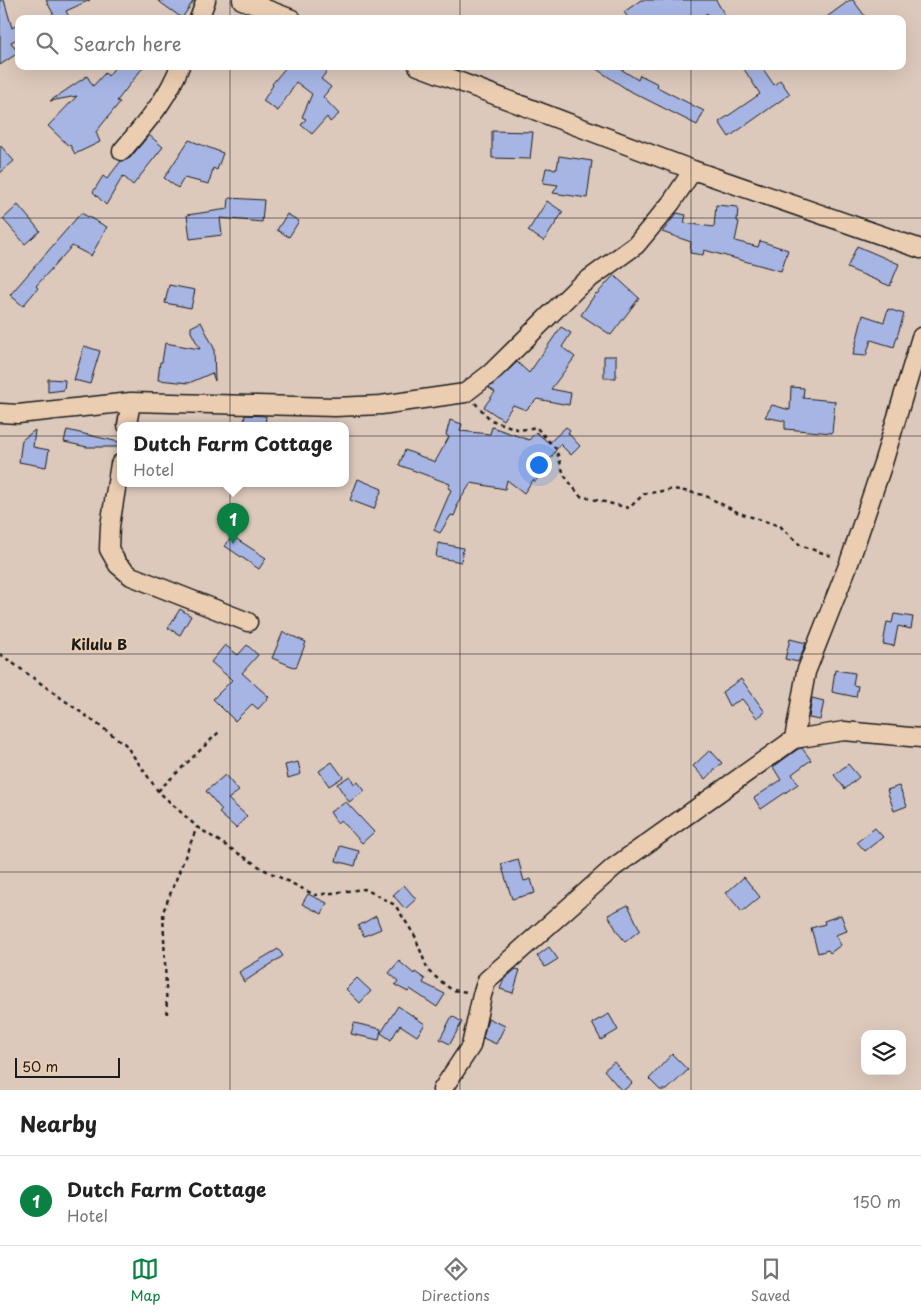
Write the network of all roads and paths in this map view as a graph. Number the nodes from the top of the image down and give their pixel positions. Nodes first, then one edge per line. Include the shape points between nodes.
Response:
1 (206, 0) edge
2 (242, 0) edge
3 (200, 15) edge
4 (281, 15) edge
5 (178, 70) edge
6 (429, 70) edge
7 (122, 151) dead end
8 (693, 170) junction
9 (921, 248) edge
10 (921, 337) edge
11 (465, 393) junction
12 (131, 402) junction
13 (0, 413) edge
14 (128, 422) edge
15 (117, 483) edge
16 (849, 563) junction
17 (248, 622) dead end
18 (0, 654) edge
19 (221, 730) dead end
20 (921, 738) edge
21 (794, 739) junction
22 (158, 791) junction
23 (197, 827) junction
24 (482, 995) junction
25 (167, 1014) dead end
26 (442, 1090) edge

1 - 3 street
2 - 4 street
5 - 7 street via 160,105
6 - 8 street
8 - 9 street
8 - 11 street via 636,245 578,287
10 - 16 street
11 - 12 street via 336,407
11 - 16 path via 491,420 520,430 536,427 556,448 564,475 580,496 629,508 644,494 674,489 704,495 739,513 780,526 800,545
12 - 13 street via 18,414
12 - 14 street
15 - 17 street via 109,549 118,565 132,576
16 - 21 street via 806,672
18 - 22 path via 125,744
19 - 22 path
20 - 21 street via 844,731
21 - 24 street via 614,867 487,980
22 - 23 path
23 - 24 path via 263,869 315,895 365,890 395,905 415,936 428,972 452,990
23 - 25 path via 163,912
24 - 26 street via 471,1046

